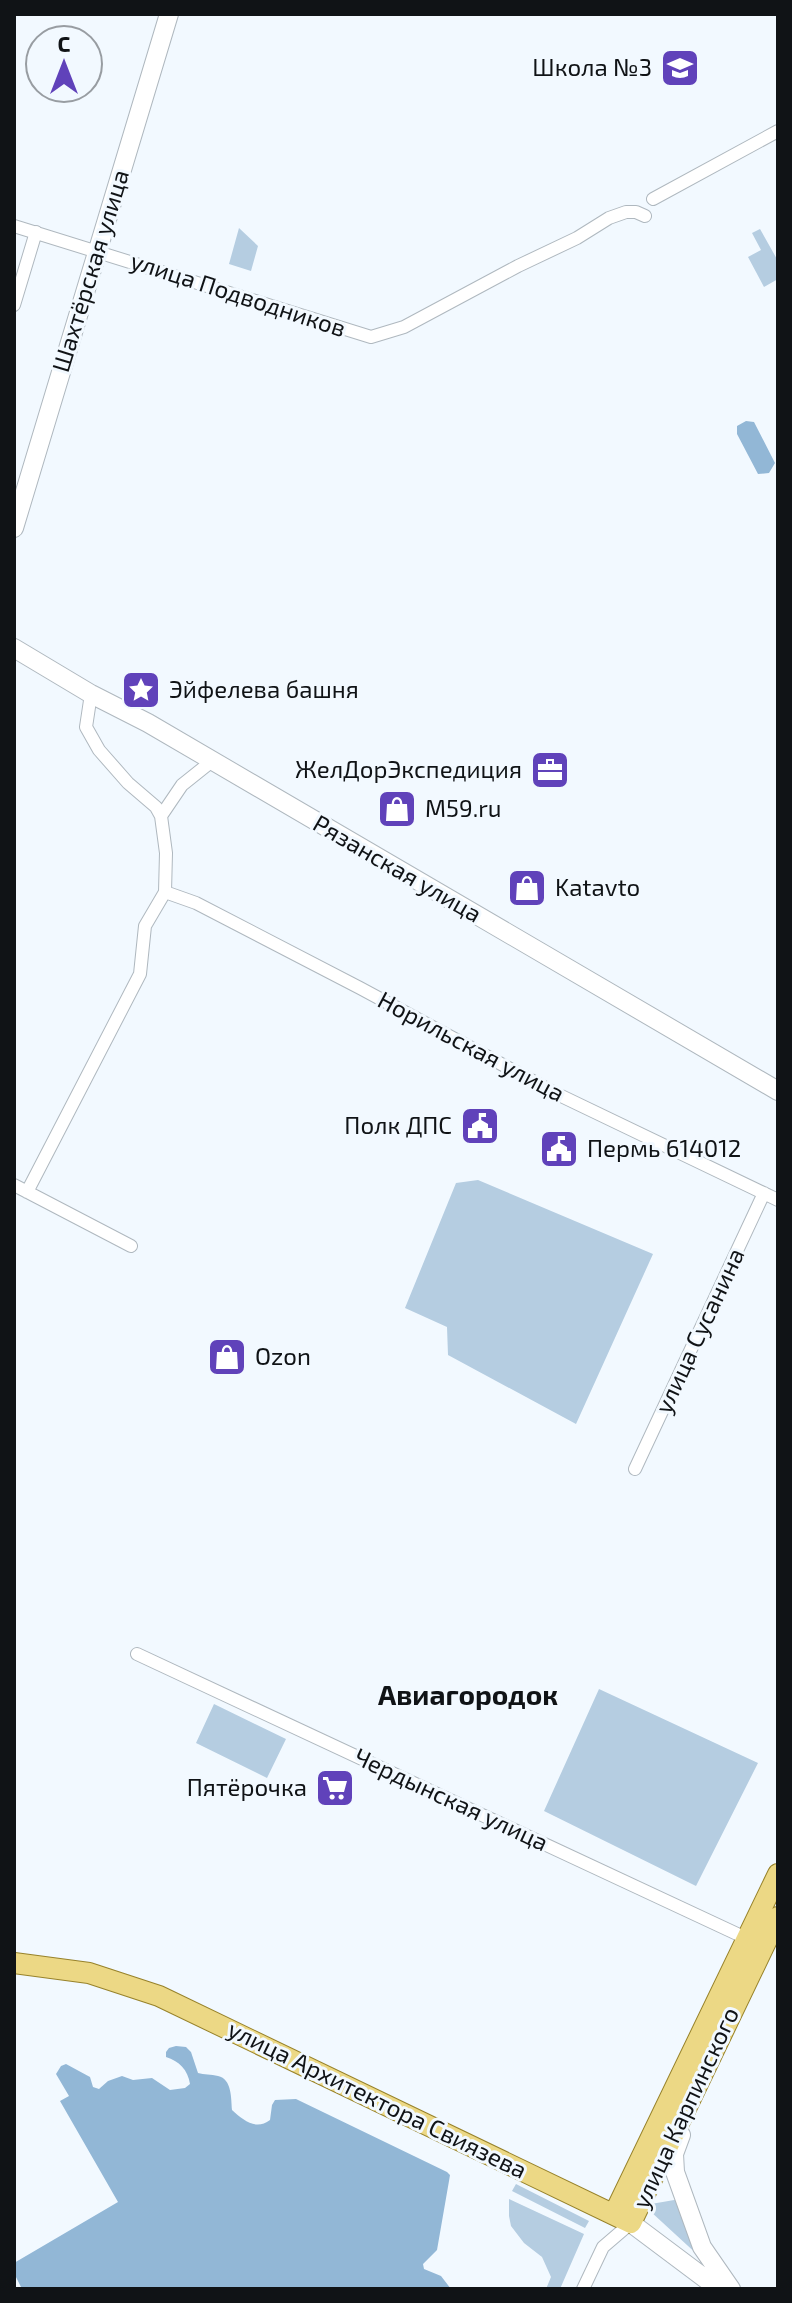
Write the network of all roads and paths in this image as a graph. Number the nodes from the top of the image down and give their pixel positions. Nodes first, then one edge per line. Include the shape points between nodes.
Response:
1 (169, 14) edge
2 (778, 131) edge
3 (653, 199) dead end
4 (645, 216) dead end
5 (14, 226) edge
6 (36, 232) junction
7 (97, 251) junction
8 (14, 305) edge
9 (14, 528) edge
10 (14, 648) edge
11 (91, 694) junction
12 (212, 761) junction
13 (161, 816) junction
14 (165, 892) junction
15 (778, 1091) edge
16 (14, 1185) edge
17 (27, 1192) junction
18 (764, 1193) junction
19 (778, 1200) edge
20 (131, 1246) dead end
21 (635, 1469) dead end
22 (137, 1654) dead end
23 (778, 1874) edge
24 (778, 1917) edge
25 (755, 1942) junction
26 (14, 1963) edge
27 (690, 2101) junction
28 (623, 2218) junction
29 (603, 2247) junction
30 (583, 2289) edge
31 (719, 2289) edge
32 (731, 2289) edge

1 - 7 street, Шахтёрская улица
2 - 3 street
4 - 7 street, улица Подводников via 626,212 609,218 404,327 371,337
5 - 6 street, улица Подводников
6 - 7 street, улица Подводников
6 - 8 street
7 - 9 street, Шахтёрская улица
10 - 11 street, Рязанская улица
11 - 12 street, Рязанская улица
11 - 13 street via 86,727 99,750
12 - 13 street via 182,785
12 - 15 street, Рязанская улица
13 - 14 street
14 - 17 street via 145,926 140,974
14 - 18 street, Норильская улица via 196,903 555,1093
16 - 17 street
17 - 20 street
18 - 19 street, Норильская улица
18 - 21 street, улица Сусанина
22 - 25 street, Чердынская улица
23 - 25 main road, улица Карпинского
24 - 25 main road, улица Карпинского
25 - 27 main road, улица Карпинского
25 - 28 main road, улица Карпинского
26 - 28 main road, улица Архитектора Свиязева via 89,1973 159,1996
27 - 28 main road, улица Карпинского
27 - 32 street via 674,2154 675,2172 702,2247
28 - 29 street
28 - 29 street, улица Карпинского
28 - 31 street, улица Архитектора Свиязева
29 - 30 street, улица Карпинского

